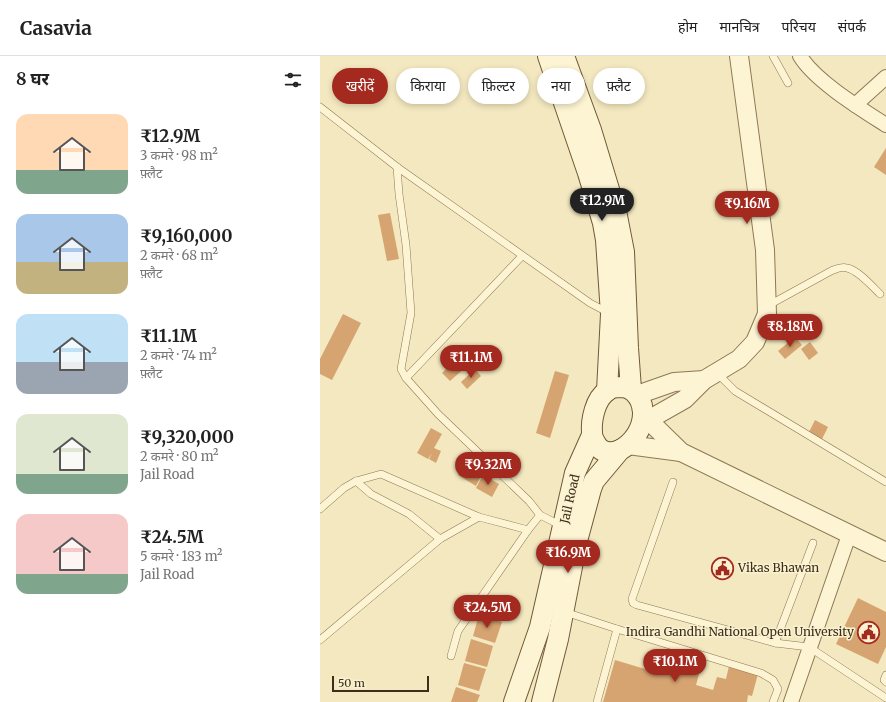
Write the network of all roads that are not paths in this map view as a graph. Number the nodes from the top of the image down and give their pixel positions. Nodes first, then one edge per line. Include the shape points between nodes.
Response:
1 (548, 56) edge
2 (564, 56) edge
3 (739, 56) edge
4 (773, 56) edge
5 (800, 56) edge
6 (886, 77) edge
7 (788, 83) dead end
8 (855, 105) junction
9 (320, 107) edge
10 (886, 125) edge
11 (397, 167) junction
12 (522, 256) junction
13 (880, 294) dead end
14 (767, 306) junction
15 (611, 314) junction
16 (710, 377) junction
17 (406, 378) junction
18 (607, 391) junction
19 (634, 392) junction
20 (644, 420) junction
21 (592, 436) junction
22 (624, 447) junction
23 (681, 452) junction
24 (356, 481) junction
25 (673, 482) dead end
26 (886, 482) edge
27 (322, 506) edge
28 (540, 515) junction
29 (479, 517) junction
30 (564, 527) junction
31 (528, 530) junction
32 (849, 535) junction
33 (440, 540) junction
34 (813, 543) dead end
35 (886, 552) edge
36 (563, 611) junction
37 (617, 629) junction
38 (320, 640) edge
39 (775, 643) junction
40 (809, 647) junction
41 (451, 656) dead end
42 (886, 675) edge
43 (886, 682) edge
44 (883, 699) edge
45 (514, 702) edge
46 (542, 702) edge
47 (597, 702) edge
48 (773, 702) edge
49 (791, 702) edge

1 - 15 main road via 603,223
2 - 19 main road via 592,130 618,216 624,252 628,348
3 - 14 street via 765,250
4 - 7 lane
5 - 8 street via 811,70
6 - 8 street
8 - 10 street
9 - 11 lane
11 - 12 lane
11 - 17 lane via 411,313 401,369
12 - 15 lane via 590,303
12 - 17 lane
13 - 14 lane via 855,272 841,268
14 - 16 street via 767,314 755,342 740,359
15 - 18 main road
16 - 19 street via 674,382
16 - 20 street via 685,399
16 - 26 lane
17 - 28 lane via 438,414 529,501
18 - 19 main road via 624,387
18 - 21 main road via 596,407
19 - 20 main road via 641,404
20 - 22 main road via 633,440
20 - 23 street
21 - 22 main road via 601,451 608,452
21 - 30 main road, Jail Road via 575,474
22 - 23 street
22 - 36 main road, Jail Road via 594,481 591,489 577,541
23 - 32 street
24 - 27 lane
24 - 29 lane via 381,474
24 - 33 lane via 371,494 408,514
25 - 39 lane via 632,599 633,603
28 - 30 lane
28 - 31 lane
29 - 31 lane
29 - 33 lane
30 - 45 main road, Jail Road via 540,627
31 - 41 lane via 458,631
32 - 35 street
32 - 40 street
33 - 38 lane
34 - 39 lane
36 - 37 lane
36 - 46 main road, Jail Road
37 - 47 lane
37 - 48 lane via 762,673 773,680 778,689
39 - 40 lane
40 - 44 lane
40 - 49 street
42 - 43 lane

